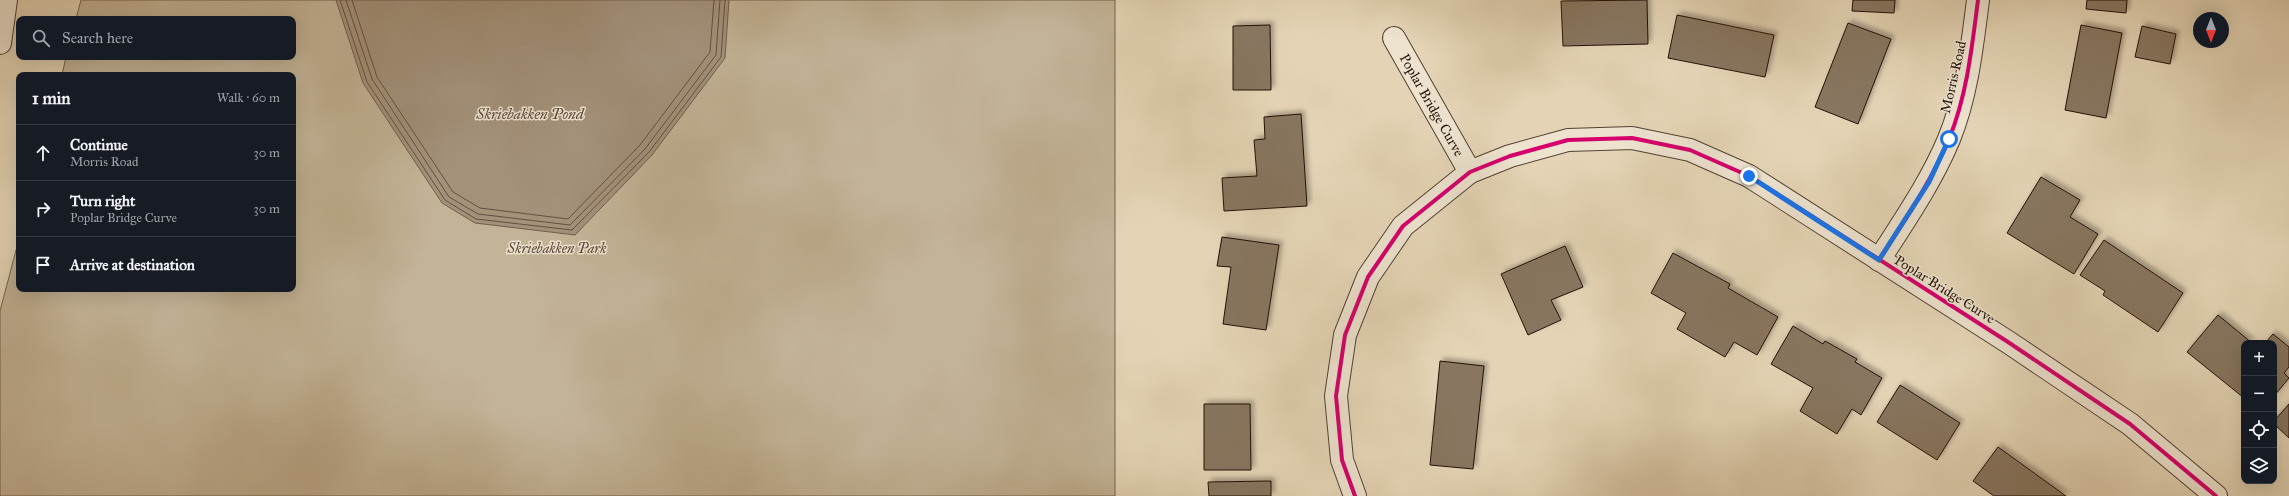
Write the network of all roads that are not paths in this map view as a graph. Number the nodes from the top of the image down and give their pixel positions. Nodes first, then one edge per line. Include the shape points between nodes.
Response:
1 (6, 0) edge
2 (1978, 0) edge
3 (1394, 38) dead end
4 (0, 43) edge
5 (1470, 172) junction
6 (1879, 260) junction
7 (1355, 496) edge
8 (2216, 496) edge

1 - 4 street
2 - 6 street, Morris Road via 1964,94 1949,139 1929,182
3 - 5 street, Poplar Bridge Curve
5 - 6 street, Poplar Bridge Curve via 1510,156 1568,140 1632,138 1690,150 1749,176
5 - 7 street, Poplar Bridge Curve via 1403,226 1368,277 1345,335 1336,396 1342,460
6 - 8 street, Poplar Bridge Curve via 2130,424

